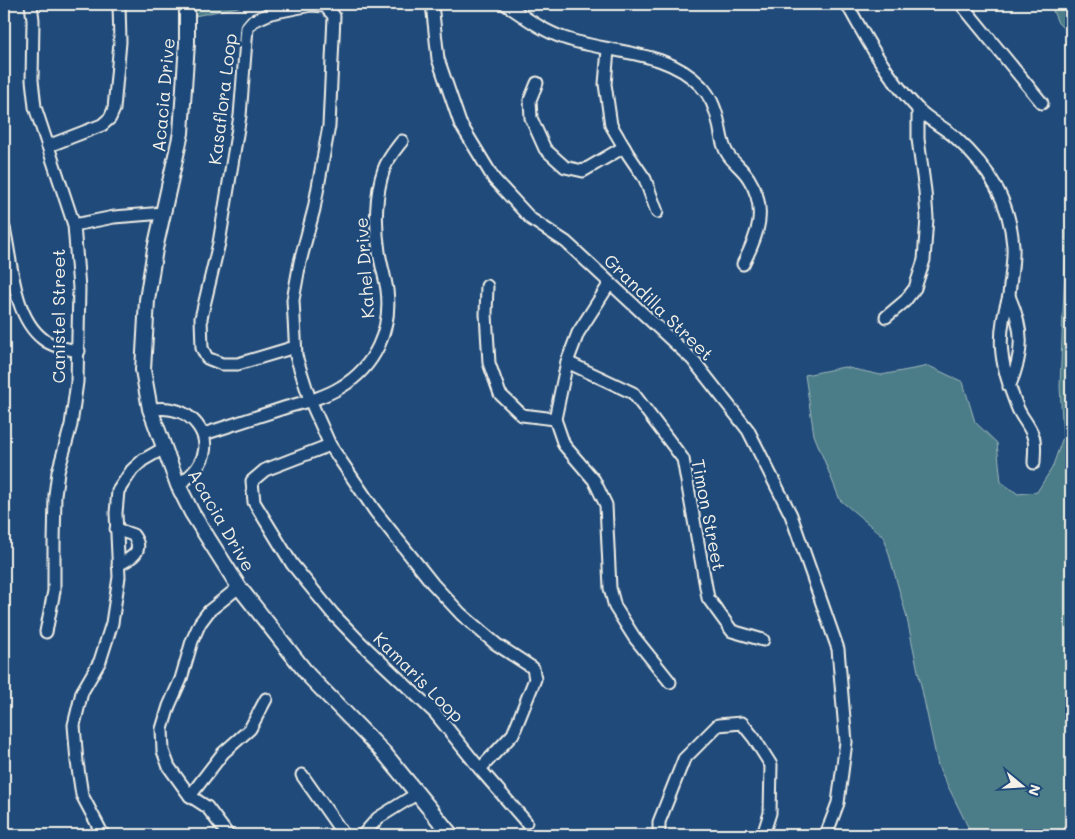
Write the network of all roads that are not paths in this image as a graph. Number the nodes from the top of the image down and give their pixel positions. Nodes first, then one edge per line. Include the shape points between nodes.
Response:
1 (31, 4) edge
2 (119, 4) edge
3 (188, 4) edge
4 (432, 4) edge
5 (505, 4) edge
6 (847, 4) edge
7 (960, 4) edge
8 (608, 50) junction
9 (537, 83) dead end
10 (1042, 103) dead end
11 (918, 109) junction
12 (402, 141) dead end
13 (48, 146) junction
14 (624, 147) junction
15 (657, 212) dead end
16 (164, 213) junction
17 (74, 225) junction
18 (4, 228) edge
19 (743, 264) dead end
20 (610, 283) junction
21 (487, 286) dead end
22 (1008, 296) junction
23 (886, 317) dead end
24 (295, 347) junction
25 (79, 351) junction
26 (567, 362) junction
27 (1009, 387) junction
28 (310, 400) junction
29 (150, 409) junction
30 (555, 419) junction
31 (204, 434) junction
32 (330, 445) junction
33 (164, 448) junction
34 (1034, 463) dead end
35 (178, 485) junction
36 (116, 529) junction
37 (118, 565) junction
38 (239, 587) junction
39 (46, 632) dead end
40 (763, 640) dead end
41 (670, 682) dead end
42 (266, 699) dead end
43 (480, 769) junction
44 (302, 775) dead end
45 (418, 793) junction
46 (190, 796) junction
47 (526, 822) dead end
48 (103, 835) edge
49 (228, 835) edge
50 (344, 835) edge
51 (363, 835) edge
52 (451, 835) edge
53 (659, 835) edge
54 (763, 835) edge
55 (826, 835) edge

1 - 13 street, Canistel Street via 35,107
2 - 13 street via 120,42 114,109 110,118 102,125
3 - 16 street, Acacia Drive via 182,133
4 - 20 street, Grandilla Street via 438,59 460,123 494,179 531,219 566,242
5 - 8 street via 563,38
6 - 11 street via 893,80
7 - 10 street
8 - 14 street via 605,84 611,125
8 - 19 street via 650,57 675,66 688,73 703,88 713,105 727,154 748,177 760,207 754,244
9 - 14 street via 530,100 531,118 545,149 564,167 583,171
11 - 22 street via 956,138 985,168 999,192 1009,217 1013,248
11 - 23 street via 927,218 924,260 915,288
12 - 28 street, Kahel Drive via 383,170 378,200 379,251 388,307 380,345 354,378 339,389
13 - 17 street, Canistel Street
14 - 15 street via 645,179
16 - 17 street via 114,216
16 - 29 street, Acacia Drive via 147,300 143,370
17 - 25 street, Canistel Street
18 - 25 street via 20,309 43,339 58,347
20 - 26 street via 578,333
20 - 55 street, Grandilla Street via 693,360 736,414 748,430 791,514 838,650 846,742 838,803
21 - 30 street via 489,363 500,394 522,415
22 - 27 street via 1002,316 1001,341 1002,365
22 - 27 street via 1017,315 1022,343 1018,366
24 - 24 street, Kasaflora Loop via 293,300 329,126 332,78 334,16 325,6 311,4 271,13 253,21 247,28 240,116 219,243 201,318 202,348 207,358 222,364 238,364
24 - 28 street, Kasaflora Loop
25 - 39 street, Canistel Street via 71,425 55,495 54,591
26 - 30 street
26 - 40 street, Timon Street via 633,393 683,459 708,598 732,632
27 - 34 street via 1033,436
28 - 31 street, Kahel Drive
28 - 32 street
29 - 31 street via 170,409 186,415
29 - 33 street, Acacia Drive
30 - 41 street via 564,445 594,480 606,505 610,588 616,607 634,637
31 - 35 street via 202,462
32 - 43 street via 375,511 433,584 496,644 533,668 535,679 512,734
32 - 43 street, Kamaris Loop via 265,470 252,481 254,502 292,564 333,614 436,713
33 - 35 street, Acacia Drive
33 - 36 street via 132,470 118,492
35 - 38 street, Acacia Drive
36 - 37 street
36 - 37 street via 133,534 137,544 136,553
37 - 48 street via 112,622 100,661 82,692 74,725 82,795
38 - 45 street, Acacia Drive via 309,676
38 - 46 street via 209,611 200,623 162,728 162,751 169,767
42 - 46 street via 250,729 223,753
43 - 47 street
44 - 50 street
45 - 51 street via 378,818
45 - 52 street, Acacia Drive
46 - 49 street via 207,807
53 - 54 street via 659,822 684,759 718,725 742,723 771,765 770,814

